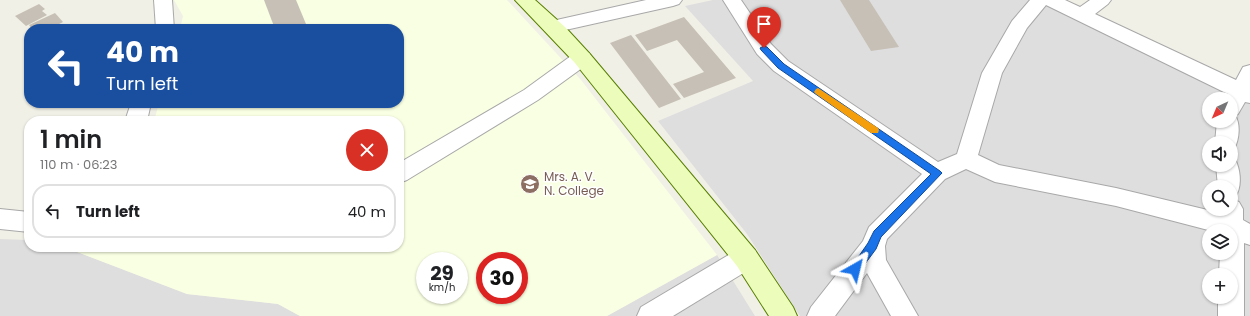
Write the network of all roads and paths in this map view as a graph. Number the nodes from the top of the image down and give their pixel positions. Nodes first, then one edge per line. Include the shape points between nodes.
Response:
1 (163, 0) edge
2 (524, 0) edge
3 (673, 0) edge
4 (732, 0) edge
5 (1040, 0) edge
6 (1050, 0) edge
7 (1102, 0) edge
8 (1082, 15) junction
9 (165, 24) edge
10 (552, 27) junction
11 (582, 58) junction
12 (1250, 72) edge
13 (1245, 93) edge
14 (1238, 101) edge
15 (966, 159) junction
16 (404, 171) edge
17 (937, 173) junction
18 (0, 219) edge
19 (24, 221) edge
20 (1238, 223) edge
21 (872, 246) junction
22 (746, 258) junction
23 (650, 316) edge
24 (784, 316) edge
25 (820, 316) edge
26 (905, 316) edge
27 (1231, 316) edge

1 - 9 street
2 - 10 street
3 - 10 street
4 - 17 street via 764,48 781,66
5 - 15 street via 1019,25 992,73
6 - 8 street
7 - 8 street
8 - 13 street
10 - 11 street
11 - 16 street via 531,95
11 - 22 street
12 - 13 street
13 - 14 street
15 - 17 street
15 - 20 street via 995,173
17 - 21 street via 877,234
18 - 19 street
20 - 27 street
21 - 25 street
21 - 26 street via 874,262
22 - 23 street
22 - 24 street

